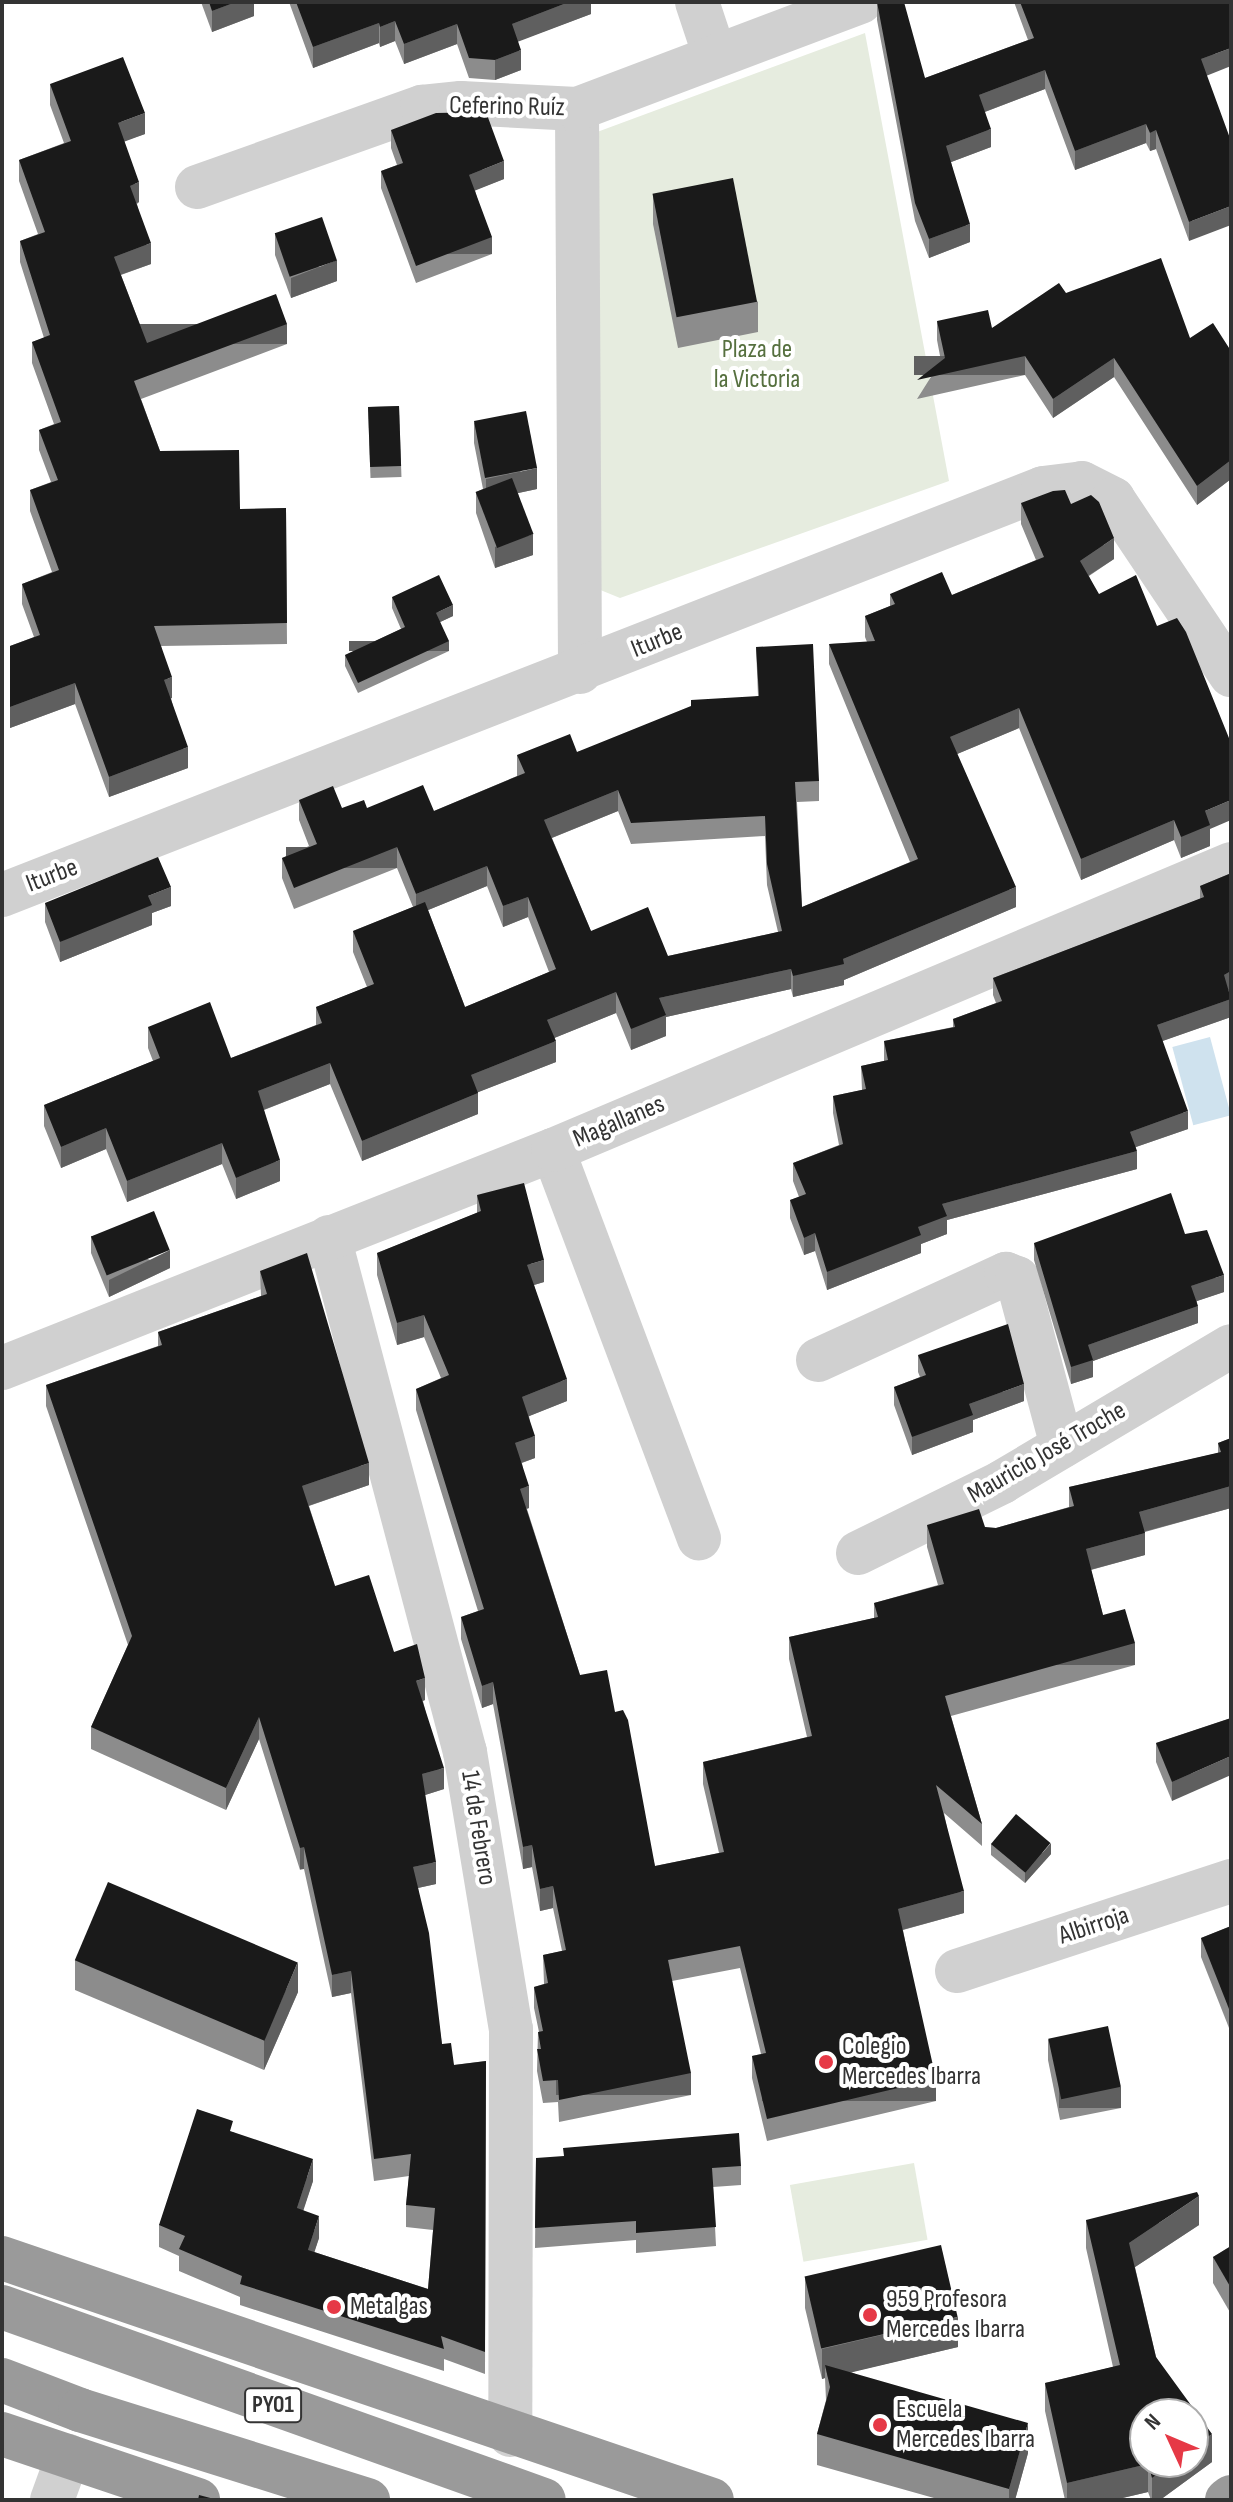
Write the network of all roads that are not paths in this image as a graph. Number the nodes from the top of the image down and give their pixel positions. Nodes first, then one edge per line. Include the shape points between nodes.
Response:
1 (697, 2) edge
2 (860, 2) edge
3 (715, 56) junction
4 (577, 109) junction
5 (197, 187) dead end
6 (580, 672) junction
7 (1231, 675) edge
8 (1231, 864) edge
9 (2, 895) edge
10 (553, 1150) junction
11 (329, 1237) junction
12 (1231, 1346) edge
13 (818, 1360) dead end
14 (2, 1368) edge
15 (1062, 1446) junction
16 (699, 1539) dead end
17 (858, 1553) dead end
18 (1231, 1881) edge
19 (957, 1971) dead end
20 (2, 2258) edge
21 (2, 2307) edge
22 (2, 2380) edge
23 (2, 2434) edge
24 (510, 2435) junction
25 (68, 2456) junction
26 (52, 2500) edge
27 (198, 2500) edge
28 (368, 2500) edge
29 (544, 2500) edge
30 (712, 2500) edge

1 - 3 street
2 - 3 street, Ceferino Ruíz
3 - 4 street, Ceferino Ruíz
4 - 5 street, Ceferino Ruíz via 461,103 422,107
4 - 6 street
6 - 7 street, Iturbe via 1030,493 1082,483 1113,499
6 - 9 street, Iturbe
8 - 10 street, Magallanes
10 - 11 street, Magallanes
10 - 16 street
11 - 14 street, Magallanes
11 - 24 street, 14 de Febrero via 465,1752 511,2029
12 - 15 street, Mauricio José Troche
13 - 15 street via 1006,1274 1017,1278
15 - 17 street, Mauricio José Troche
18 - 19 street, Albirroja
20 - 24 highway
21 - 29 highway, PY01
22 - 28 highway, PY01 via 80,2410
23 - 25 highway
24 - 30 highway
25 - 26 street
25 - 27 highway

